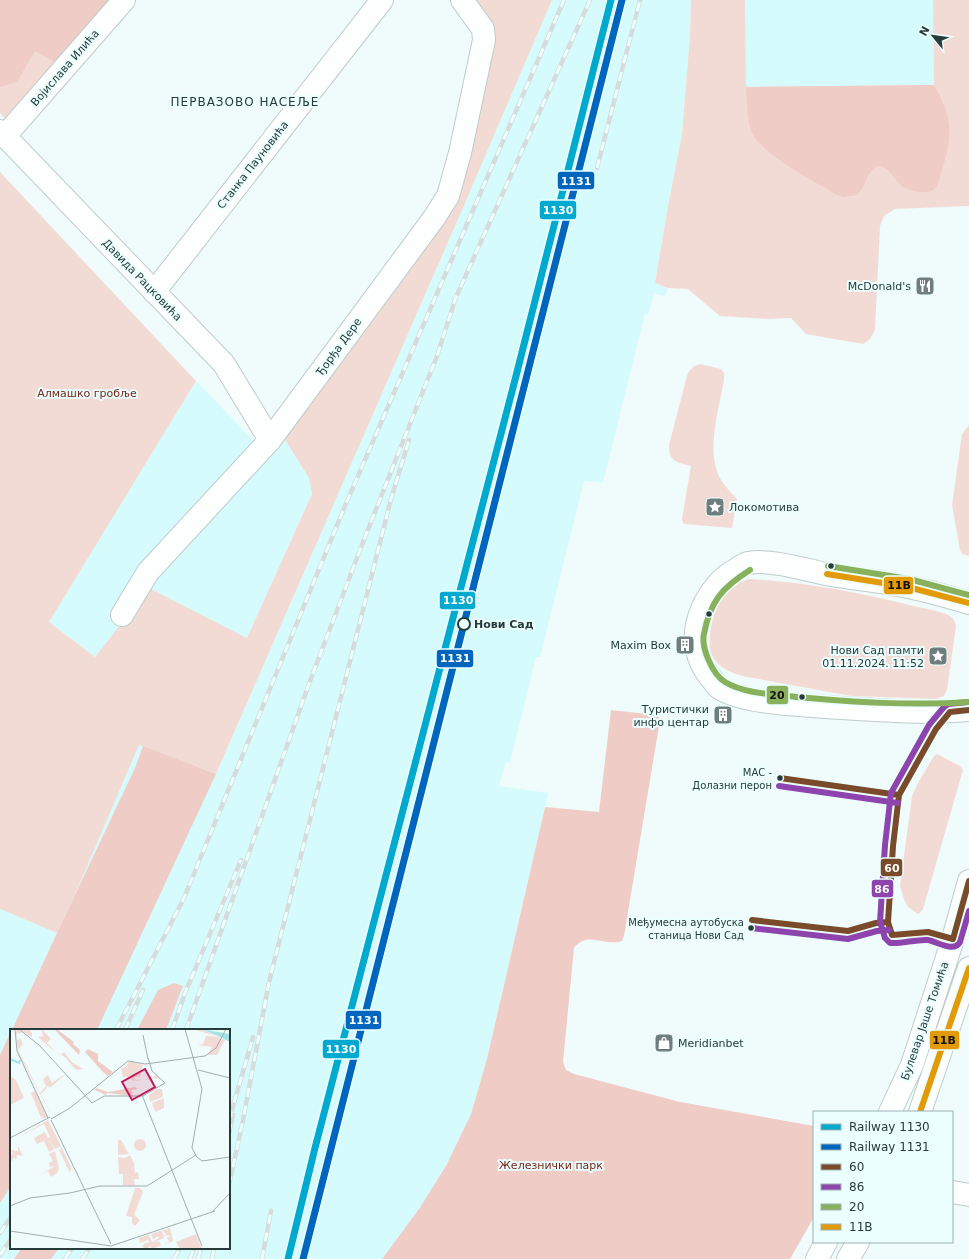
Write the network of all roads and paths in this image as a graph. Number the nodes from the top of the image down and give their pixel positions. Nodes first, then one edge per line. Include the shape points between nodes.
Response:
1 (124, 0) edge
2 (382, 0) edge
3 (462, 0) edge
4 (3, 133) edge
5 (154, 292) junction
6 (270, 440) junction
7 (969, 603) edge
8 (122, 614) dead end
9 (969, 710) edge
10 (969, 882) edge
11 (969, 968) edge
12 (890, 1111) edge
13 (920, 1111) edge
14 (953, 1192) edge
15 (969, 1195) edge
16 (825, 1243) edge
17 (857, 1243) edge
18 (817, 1259) edge
19 (848, 1259) edge

1 - 4 street, Војислава Илића
2 - 5 street, Станка Пауновића
3 - 6 street, Ђорђа Дере via 483,29 484,40 460,153 448,196
4 - 5 street, Давида Рацковића
5 - 6 street, Давида Рацковића via 224,364
6 - 8 street, Ђорђа Дере via 148,572
7 - 9 street via 908,587 762,562 746,563 717,583 708,595 695,635 698,656 707,672 718,686 731,694 798,705 887,711
10 - 12 street, Булевар Јаше Томића via 912,1065
11 - 13 street
14 - 15 street
16 - 18 street
17 - 19 street

